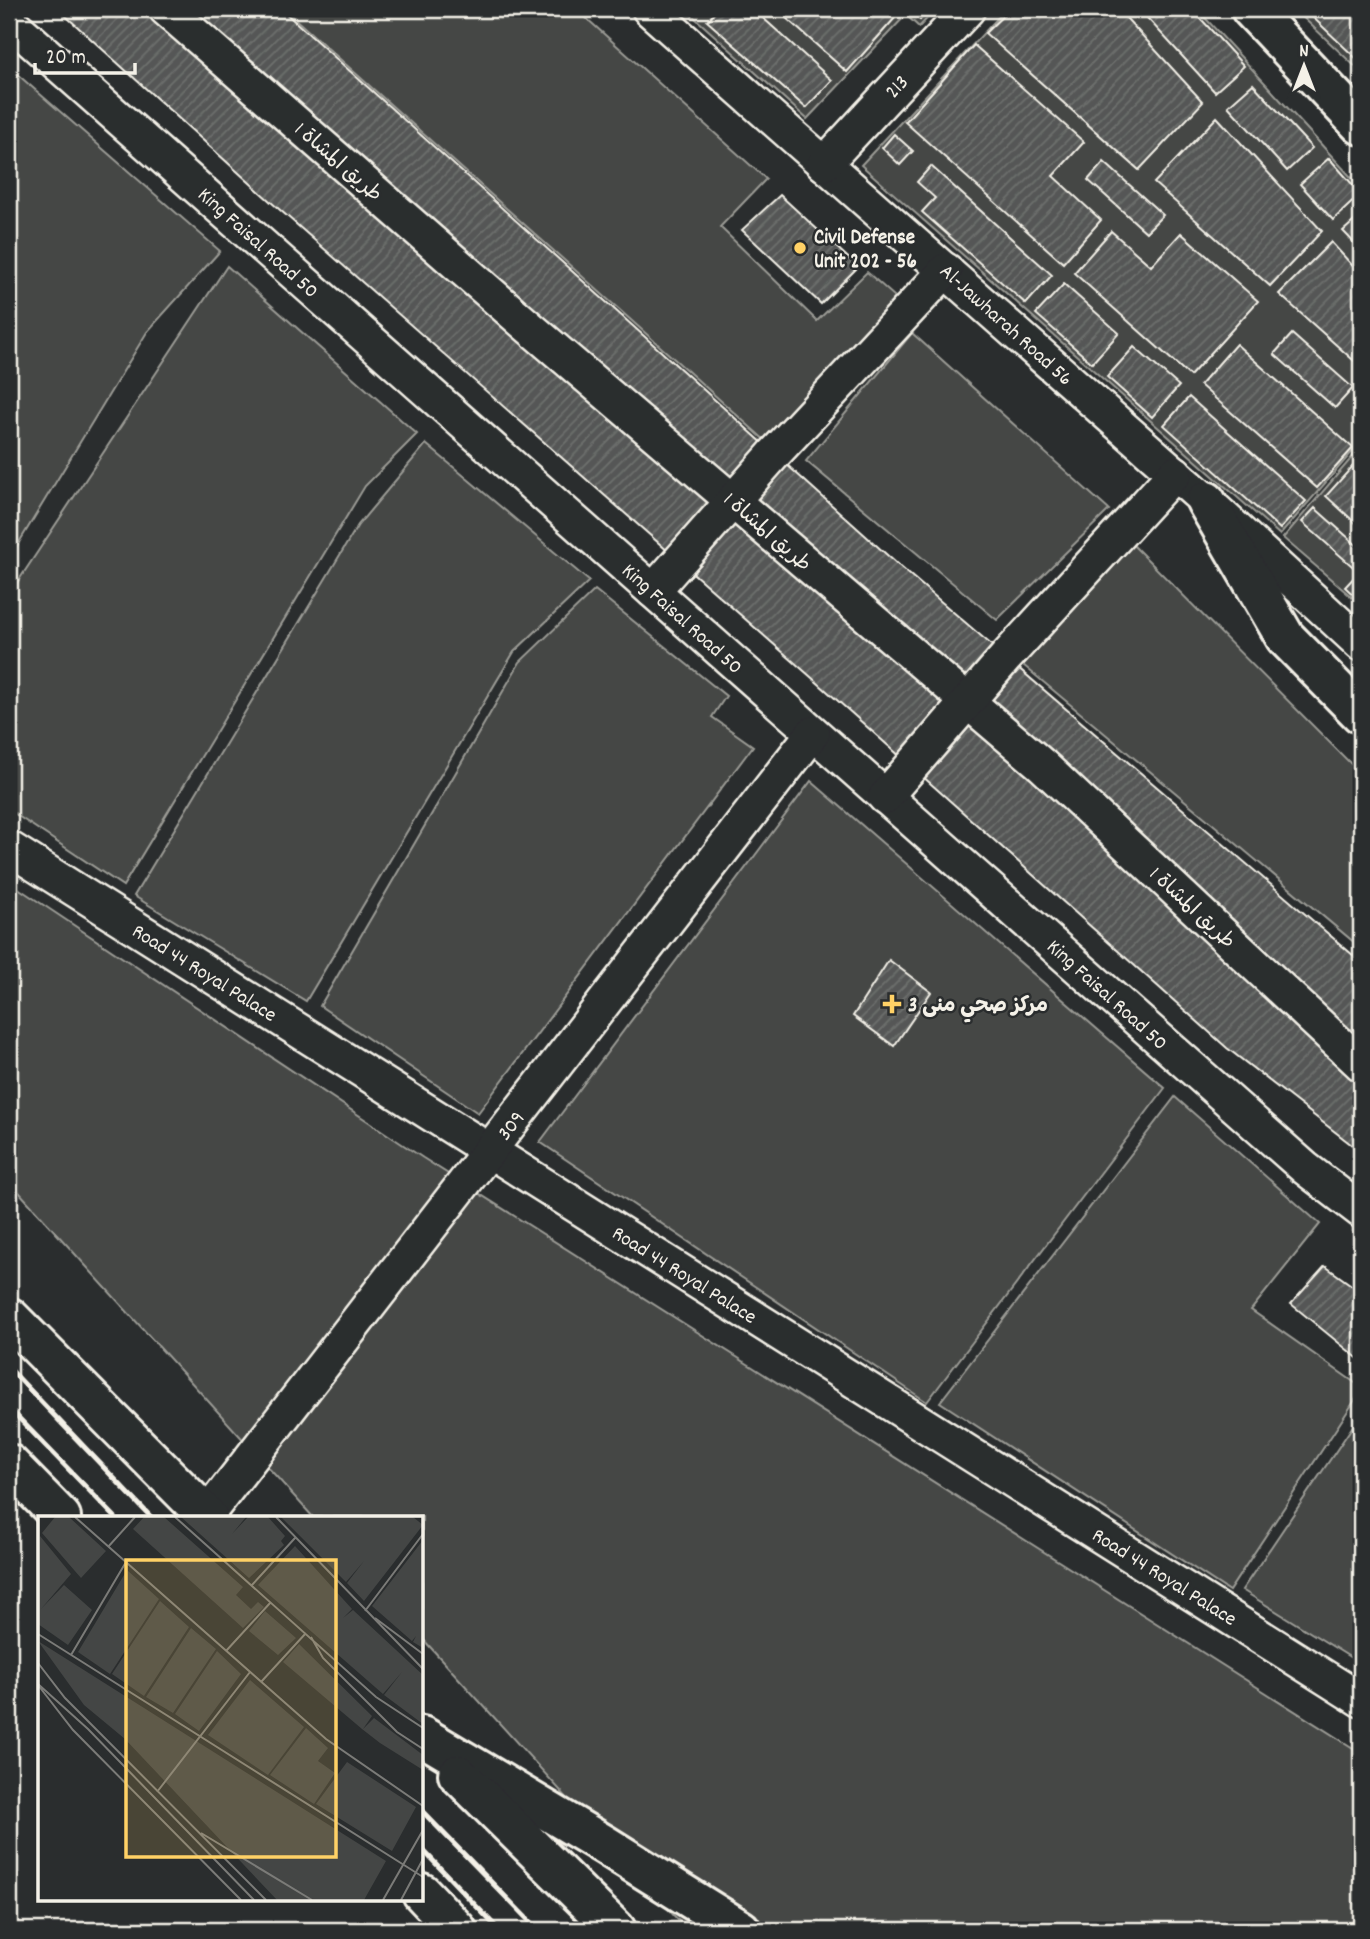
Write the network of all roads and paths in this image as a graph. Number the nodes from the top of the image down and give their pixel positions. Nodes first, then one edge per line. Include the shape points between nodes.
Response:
1 (166, 9) edge
2 (649, 9) edge
3 (968, 9) edge
4 (1251, 9) edge
5 (9, 21) edge
6 (1361, 125) edge
7 (824, 163) junction
8 (946, 270) junction
9 (1174, 473) junction
10 (1206, 501) junction
11 (733, 502) junction
12 (653, 591) junction
13 (1361, 644) edge
14 (968, 703) junction
15 (1361, 714) edge
16 (813, 733) junction
17 (885, 797) junction
18 (9, 848) edge
19 (1361, 1064) edge
20 (489, 1151) junction
21 (1361, 1211) edge
22 (9, 1317) edge
23 (9, 1464) edge
24 (60, 1516) edge
25 (206, 1516) edge
26 (208, 1516) edge
27 (1361, 1700) edge
28 (424, 1738) edge
29 (424, 1739) edge
30 (424, 1895) edge
31 (457, 1930) edge
32 (616, 1930) edge
33 (741, 1930) edge

1 - 11 street, طريق المشاة 1
2 - 7 street, Al-Jawharah Road 56
3 - 7 street, 213
4 - 6 main road
5 - 12 street, King Faisal Road 50
7 - 8 street, Al-Jawharah Road 56
8 - 9 street, Al-Jawharah Road 56
8 - 11 street
9 - 10 street, Al-Jawharah Road 56
9 - 14 street
10 - 13 street, Al-Jawharah Road 56
10 - 15 main road via 1285,638
11 - 12 street
11 - 14 street, طريق المشاة 1
12 - 16 street, King Faisal Road 50
14 - 17 street
14 - 19 street, طريق المشاة 1 via 1042,765
16 - 17 street, King Faisal Road 50
16 - 20 street, 309
17 - 21 street, King Faisal Road 50 via 1305,1168
18 - 20 street, Road 44 Royal Palace
20 - 26 street, 309
20 - 27 street, Road 44 Royal Palace
22 - 25 main road
23 - 24 main road
28 - 33 main road
29 - 32 main road
30 - 31 main road

